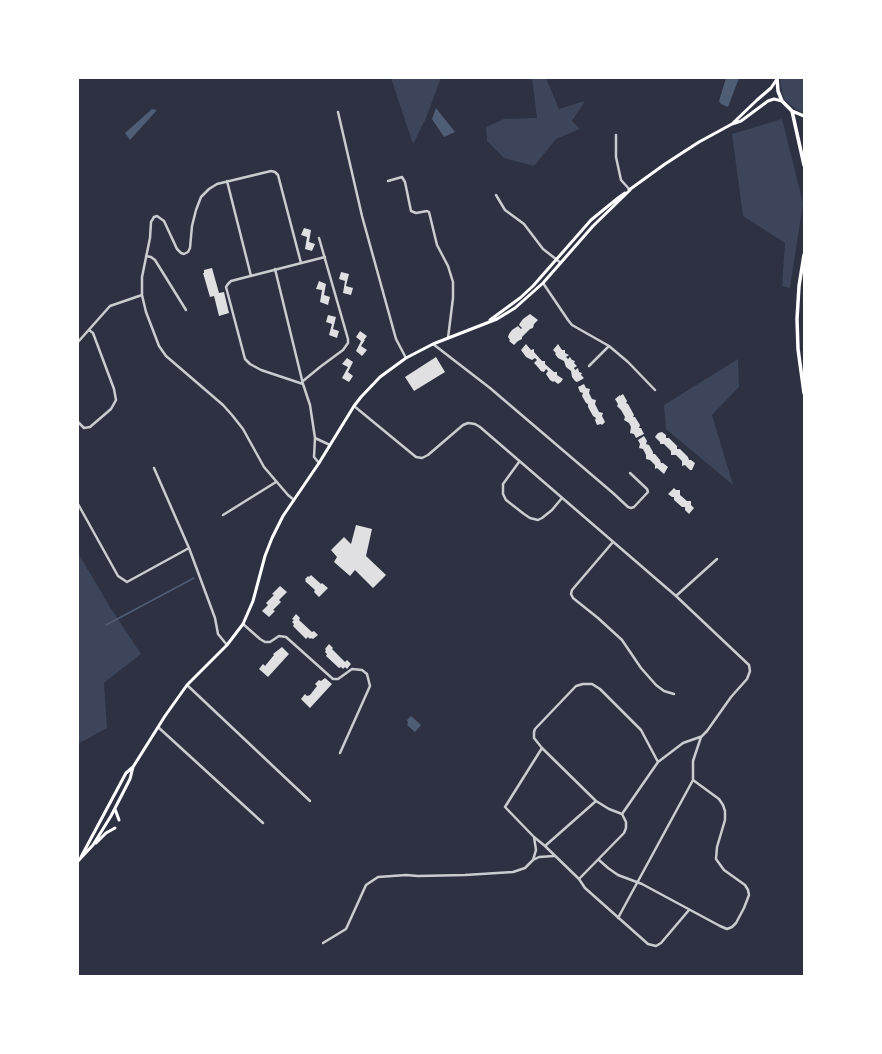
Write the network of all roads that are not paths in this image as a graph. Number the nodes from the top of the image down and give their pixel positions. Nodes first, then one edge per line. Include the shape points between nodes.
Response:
1 (777, 79) edge
2 (782, 101) junction
3 (792, 111) junction
4 (338, 112) dead end
5 (804, 116) edge
6 (732, 124) junction
7 (616, 135) dead end
8 (804, 164) edge
9 (388, 181) dead end
10 (227, 182) junction
11 (630, 190) junction
12 (496, 195) dead end
13 (319, 238) dead end
14 (804, 255) edge
15 (146, 256) junction
16 (325, 257) junction
17 (556, 259) junction
18 (301, 263) junction
19 (561, 263) junction
20 (275, 269) junction
21 (251, 276) junction
22 (543, 283) junction
23 (142, 295) junction
24 (186, 310) dead end
25 (483, 325) junction
26 (89, 330) junction
27 (448, 338) junction
28 (78, 342) edge
29 (433, 344) junction
30 (610, 346) junction
31 (406, 358) junction
32 (589, 366) dead end
33 (303, 382) junction
34 (655, 390) dead end
35 (804, 393) edge
36 (354, 406) junction
37 (78, 422) edge
38 (315, 438) junction
39 (330, 445) junction
40 (519, 462) junction
41 (319, 463) junction
42 (154, 468) dead end
43 (630, 473) dead end
44 (276, 482) junction
45 (562, 498) junction
46 (294, 500) junction
47 (78, 504) edge
48 (223, 514) dead end
49 (613, 542) junction
50 (189, 548) junction
51 (717, 559) dead end
52 (676, 596) junction
53 (242, 624) junction
54 (227, 645) junction
55 (187, 685) junction
56 (674, 694) dead end
57 (158, 727) junction
58 (700, 737) junction
59 (542, 748) junction
60 (340, 753) dead end
61 (658, 762) junction
62 (133, 767) junction
63 (693, 780) junction
64 (310, 801) dead end
65 (596, 801) junction
66 (115, 808) junction
67 (622, 814) junction
68 (119, 820) dead end
69 (263, 823) dead end
70 (115, 828) dead end
71 (534, 837) junction
72 (93, 846) junction
73 (545, 846) junction
74 (554, 856) junction
75 (79, 860) edge
76 (533, 860) junction
77 (599, 860) junction
78 (579, 879) junction
79 (636, 882) junction
80 (689, 910) junction
81 (618, 918) junction
82 (323, 943) dead end

1 - 2 main road
1 - 6 main road via 771,88
2 - 3 main road
2 - 6 main road via 768,101 741,121
3 - 5 main road
3 - 8 main road
4 - 31 street via 362,216 396,339
6 - 11 main road via 699,142
7 - 11 street via 616,157 621,180
9 - 27 street via 402,177 412,211 429,212 438,245 453,282
10 - 15 street via 217,184 201,197 192,226 188,252 184,254 177,249 164,221 157,216 151,222
10 - 18 street via 271,171 278,175
10 - 21 street
11 - 17 main road via 591,220
11 - 19 main road via 593,226
12 - 17 street via 504,210 524,224 543,249
13 - 16 street
14 - 35 main road via 797,319
15 - 23 street
15 - 24 street via 151,256 155,260
16 - 18 street
16 - 33 street via 348,343 343,350
17 - 19 street
17 - 25 main road via 520,298
18 - 20 street
19 - 22 main road
20 - 21 street
20 - 33 street
21 - 33 street via 231,281 226,289 245,359 261,370
22 - 25 main road via 516,308
22 - 30 street via 572,325
23 - 26 street via 110,306
23 - 44 street via 153,333 166,356 232,415
25 - 27 main road
26 - 28 street
26 - 37 street via 93,333 116,400 111,409 90,427 84,428
27 - 29 main road
29 - 31 main road
29 - 43 street via 490,388 631,508 648,492
30 - 32 street
30 - 34 street
31 - 36 main road via 380,377
33 - 38 street via 310,405
36 - 39 main road
36 - 40 street via 416,457 428,455 468,423 480,427
38 - 39 street
38 - 41 street via 314,457
39 - 41 main road
40 - 45 street
40 - 45 street via 505,479 502,487 504,496 518,509 530,518 540,519
41 - 46 main road
42 - 50 street
44 - 46 street
44 - 48 street
45 - 49 street
46 - 53 main road via 272,538 253,601
47 - 50 street via 118,576 127,582
49 - 52 street
49 - 56 street via 571,594 622,640 656,685
50 - 54 street via 215,618 218,634
51 - 52 street
52 - 58 street via 750,667 747,679
53 - 54 main road
53 - 60 street via 265,642 280,636 286,637 333,679 338,679 352,669 362,670 367,674 370,686
54 - 55 main road
55 - 57 main road
55 - 64 street
57 - 62 main road
57 - 69 street
58 - 61 street via 684,743
58 - 63 street via 693,761
59 - 61 street via 534,738 535,729 576,686 587,683 600,689 641,730
59 - 65 street
59 - 71 street via 505,807
61 - 67 street
62 - 66 main road
62 - 75 main road via 126,773
63 - 79 street
63 - 80 street via 719,799 723,805 725,820 716,859 724,870 745,885 748,895 736,923 730,928 720,926
65 - 67 street
65 - 73 street
66 - 68 main road
66 - 72 main road
67 - 77 street via 626,822 625,831
70 - 72 main road
71 - 73 street
71 - 76 street via 536,850
72 - 75 main road
73 - 74 street
74 - 76 street
74 - 78 street
76 - 82 street via 525,868 514,872 378,877 366,885 346,929
77 - 78 street
77 - 79 street via 614,873
78 - 81 street via 584,888
79 - 80 street
79 - 81 street
80 - 81 street via 661,944 656,946 648,944

